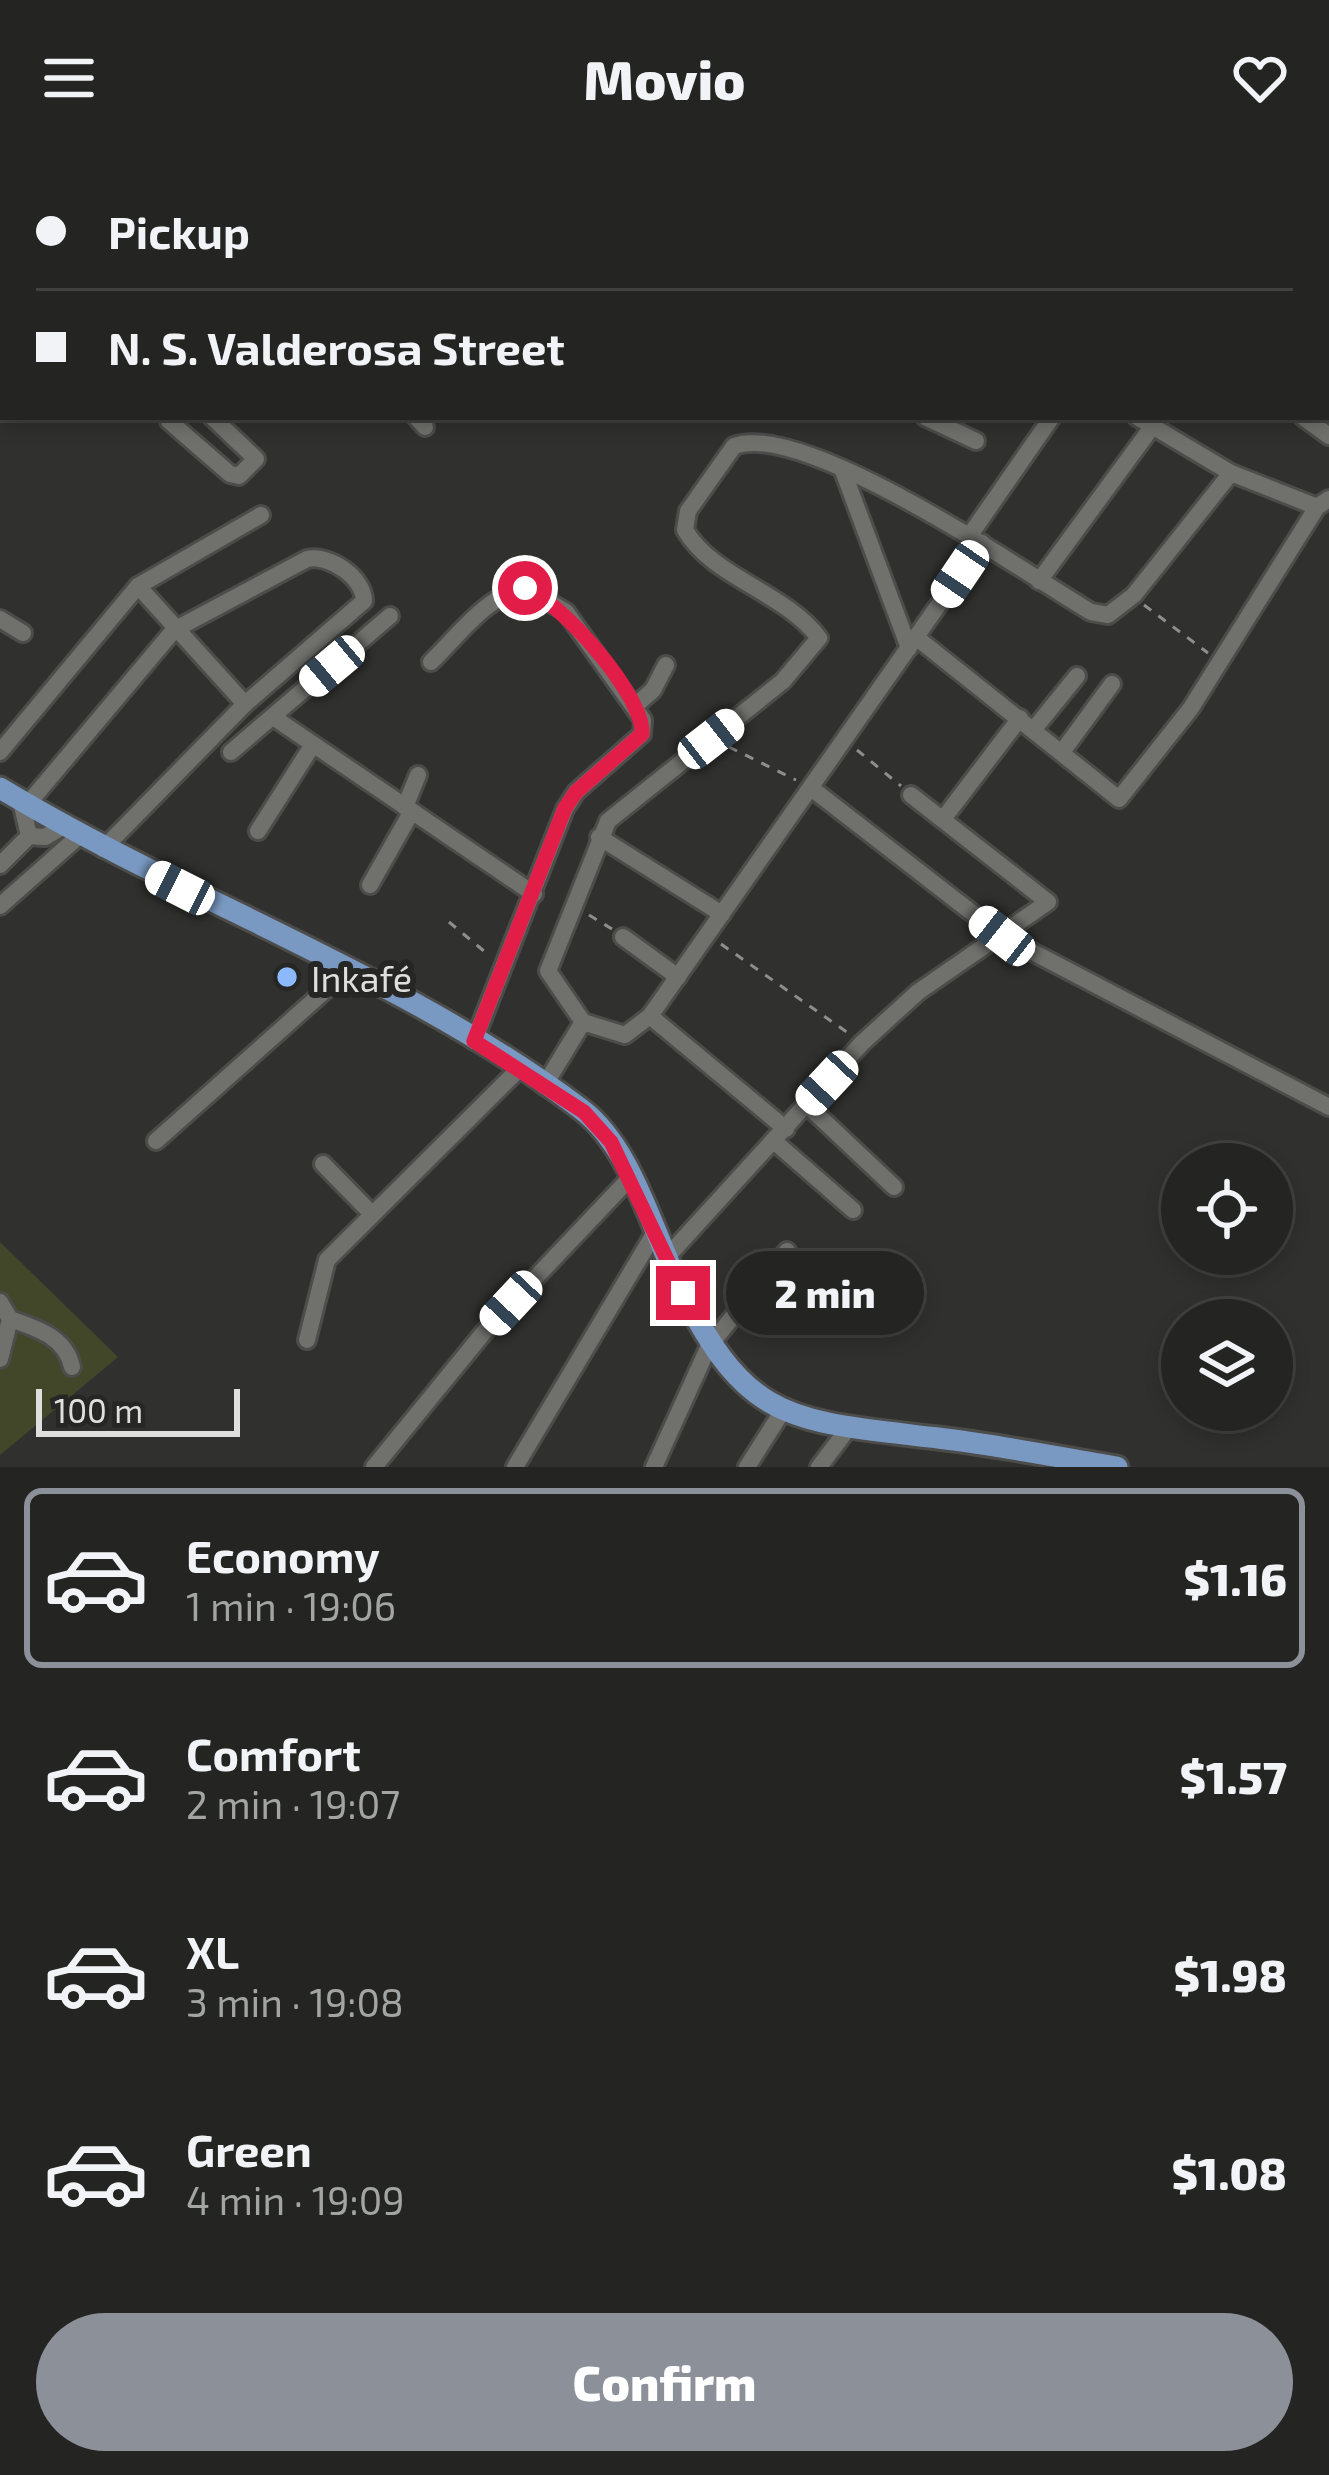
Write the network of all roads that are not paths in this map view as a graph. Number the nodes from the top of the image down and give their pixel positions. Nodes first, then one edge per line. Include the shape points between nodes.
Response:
1 (215, 420) edge
2 (1050, 420) edge
3 (169, 421) dead end
4 (950, 422) edge
5 (1144, 422) edge
6 (976, 442) dead end
7 (843, 471) junction
8 (1231, 473) junction
9 (1323, 503) edge
10 (261, 515) dead end
11 (976, 539) junction
12 (1039, 581) junction
13 (138, 586) junction
14 (390, 616) dead end
15 (0, 619) edge
16 (174, 630) junction
17 (22, 633) dead end
18 (913, 643) junction
19 (431, 662) dead end
20 (666, 665) dead end
21 (1077, 676) dead end
22 (1112, 684) dead end
23 (245, 704) junction
24 (635, 706) junction
25 (273, 717) junction
26 (1027, 724) junction
27 (312, 746) junction
28 (0, 752) edge
29 (231, 752) dead end
30 (1062, 752) junction
31 (418, 775) dead end
32 (0, 788) edge
33 (811, 788) junction
34 (911, 795) road end
35 (24, 803) junction
36 (409, 809) junction
37 (943, 819) junction
38 (258, 831) dead end
39 (70, 832) junction
40 (29, 836) junction
41 (599, 837) junction
42 (104, 850) junction
43 (0, 865) edge
44 (370, 885) dead end
45 (534, 894) junction
46 (0, 906) edge
47 (722, 914) junction
48 (1002, 936) junction
49 (623, 937) road end
50 (349, 970) junction
51 (678, 976) junction
52 (650, 1016) junction
53 (583, 1022) junction
54 (474, 1041) junction
55 (518, 1070) junction
56 (544, 1086) junction
57 (807, 1105) junction
58 (1329, 1107) edge
59 (780, 1135) junction
60 (156, 1141) dead end
61 (323, 1164) dead end
62 (629, 1178) junction
63 (894, 1186) dead end
64 (853, 1210) dead end
65 (370, 1212) junction
66 (654, 1234) junction
67 (787, 1251) dead end
68 (666, 1258) junction
69 (0, 1302) edge
70 (10, 1318) junction
71 (307, 1340) dead end
72 (709, 1346) junction
73 (0, 1359) edge
74 (72, 1367) dead end
75 (782, 1412) junction
76 (847, 1430) junction
77 (374, 1467) edge
78 (515, 1467) edge
79 (654, 1467) edge
80 (747, 1467) edge
81 (819, 1467) edge
82 (1117, 1467) edge

1 - 3 street via 256,458 239,476
2 - 11 street
4 - 6 street
5 - 8 street
5 - 12 street
7 - 11 street
7 - 18 street
7 - 41 street via 752,440 724,457 685,530 819,638 783,681 619,808
8 - 9 street
8 - 12 street via 1134,595 1108,615
9 - 30 street via 1179,726 1119,799
10 - 13 street
11 - 12 street
11 - 18 street
13 - 16 street
13 - 28 street
14 - 25 street
15 - 17 street
16 - 23 street
16 - 23 street via 307,559 332,560 361,587 364,602
16 - 35 street
18 - 26 street
18 - 33 street
19 - 24 street via 509,591 525,588 566,612
20 - 24 street
21 - 26 street
22 - 30 street
23 - 42 street
24 - 45 street via 642,734 571,798
25 - 27 street
25 - 29 street
26 - 30 street
26 - 37 street
27 - 36 street
27 - 38 street
31 - 36 street
32 - 35 main road
33 - 47 street
33 - 48 street
34 - 37 street
35 - 39 main road
35 - 40 street
36 - 44 street
36 - 45 street
37 - 48 street via 1048,898
39 - 40 street
39 - 42 main road
39 - 46 street
40 - 43 street
41 - 47 street
41 - 53 street via 548,974
42 - 50 main road
45 - 54 street
47 - 51 street
48 - 57 street via 918,992
48 - 58 street
49 - 51 street
50 - 54 main road
50 - 60 street
51 - 52 street
52 - 53 street via 625,1035
52 - 59 street
53 - 56 street
54 - 55 main road
55 - 56 main road
55 - 65 street
56 - 62 main road via 584,1112
57 - 59 street
57 - 63 street
59 - 64 street
59 - 68 street
61 - 65 street
62 - 66 main road
62 - 77 street via 484,1331
65 - 71 street via 327,1261
66 - 68 main road
66 - 78 street
67 - 72 street
68 - 72 main road
69 - 70 street
70 - 73 street
70 - 74 street via 49,1335
72 - 75 main road
72 - 79 street
75 - 76 main road
75 - 80 street
76 - 81 street
76 - 82 main road

